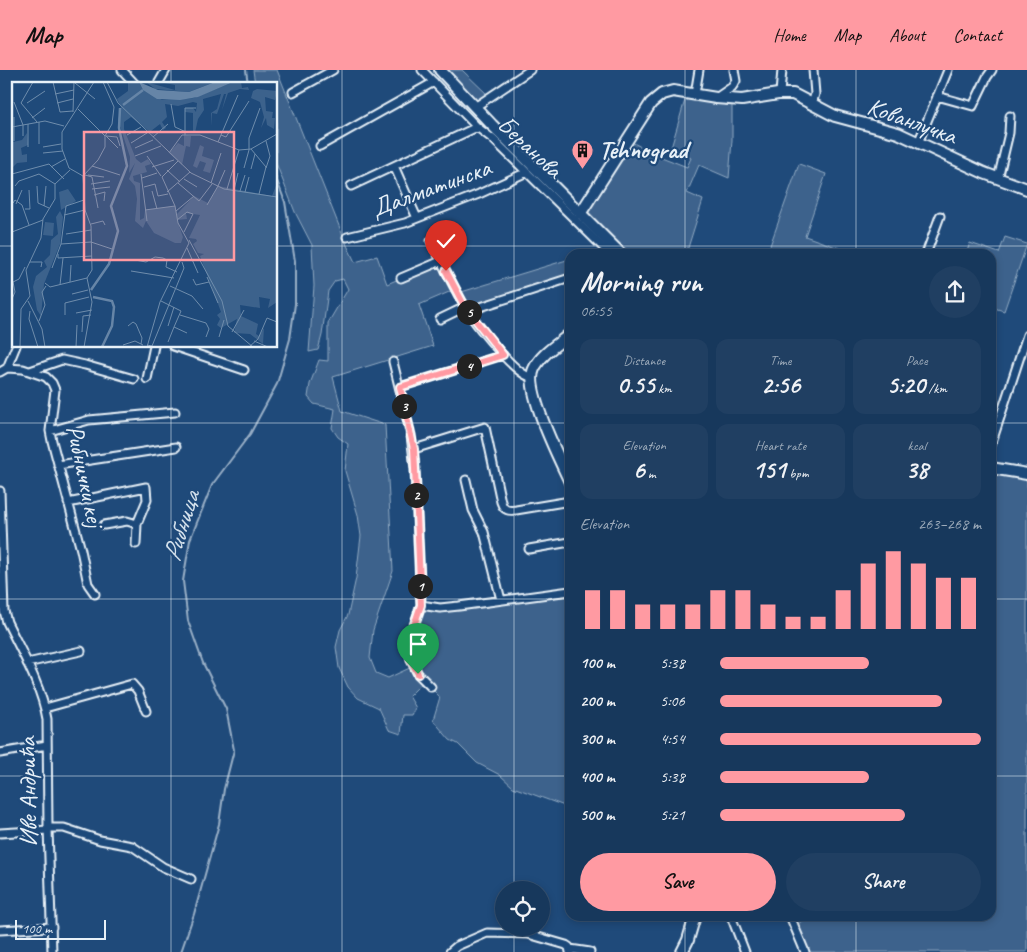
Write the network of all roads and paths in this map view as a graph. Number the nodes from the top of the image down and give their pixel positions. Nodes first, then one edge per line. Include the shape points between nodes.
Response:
1 (122, 70) edge
2 (166, 70) edge
3 (334, 70) edge
4 (422, 70) edge
5 (440, 70) edge
6 (530, 70) edge
7 (699, 70) edge
8 (734, 70) edge
9 (782, 70) edge
10 (813, 70) edge
11 (948, 70) edge
12 (992, 70) edge
13 (133, 82) edge
14 (159, 82) edge
15 (434, 82) junction
16 (293, 92) dead end
17 (694, 94) junction
18 (780, 94) junction
19 (937, 96) junction
20 (716, 98) junction
21 (812, 104) junction
22 (475, 107) junction
23 (1010, 116) dead end
24 (476, 126) junction
25 (488, 129) junction
26 (918, 143) junction
27 (320, 146) dead end
28 (394, 166) junction
29 (527, 172) junction
30 (998, 179) junction
31 (351, 186) dead end
32 (1027, 190) edge
33 (580, 214) junction
34 (940, 216) dead end
35 (417, 218) junction
36 (347, 237) dead end
37 (431, 241) dead end
38 (605, 249) edge
39 (616, 249) edge
40 (928, 249) edge
41 (441, 261) junction
42 (401, 278) dead end
43 (565, 280) edge
44 (467, 309) junction
45 (440, 319) dead end
46 (1027, 335) edge
47 (565, 338) edge
48 (15, 348) edge
49 (154, 348) edge
50 (179, 348) edge
51 (503, 355) junction
52 (393, 362) dead end
53 (7, 368) junction
54 (244, 370) dead end
55 (30, 371) junction
56 (0, 372) edge
57 (532, 377) junction
58 (134, 379) dead end
59 (147, 380) dead end
60 (400, 387) junction
61 (175, 412) dead end
62 (996, 430) edge
63 (50, 431) junction
64 (176, 447) dead end
65 (414, 449) junction
66 (58, 465) junction
67 (996, 469) edge
68 (565, 471) edge
69 (1027, 474) edge
70 (466, 480) dead end
71 (0, 490) edge
72 (565, 502) edge
73 (68, 503) junction
74 (137, 524) junction
75 (104, 525) dead end
76 (1, 540) edge
77 (565, 543) edge
78 (136, 544) dead end
79 (529, 549) dead end
80 (565, 592) edge
81 (95, 594) dead end
82 (501, 600) junction
83 (421, 605) junction
84 (2, 611) edge
85 (81, 651) dead end
86 (27, 663) junction
87 (430, 687) dead end
88 (45, 708) junction
89 (146, 711) dead end
90 (47, 745) junction
91 (0, 753) edge
92 (48, 829) junction
93 (0, 833) edge
94 (191, 879) dead end
95 (694, 921) edge
96 (733, 921) edge
97 (792, 921) edge
98 (52, 927) junction
99 (0, 930) edge
100 (804, 950) edge
101 (570, 951) edge
102 (52, 952) edge
103 (450, 952) edge
104 (590, 952) edge
105 (682, 952) edge
106 (745, 952) edge

1 - 13 street
2 - 14 street
3 - 16 street
4 - 15 street, Беранова
5 - 22 street, Беранова
6 - 22 street
7 - 17 street
8 - 20 street via 736,81
9 - 18 street
10 - 21 street via 815,94
11 - 19 street
12 - 19 street via 973,106
15 - 24 street, Беранова
15 - 27 street
17 - 20 street, Кованлучка
17 - 33 street, Кованлучка via 678,90 668,92 651,103
18 - 20 street, Кованлучка via 742,100
18 - 21 street, Кованлучка via 793,94
19 - 26 street
21 - 26 street, Кованлучка via 836,116 898,133
22 - 25 street, Беранова
23 - 30 street
24 - 25 street, Беранова
24 - 28 street
25 - 29 street, Беранова
25 - 33 street, Беранова
26 - 30 street, Кованлучка
28 - 31 street
28 - 35 street
29 - 35 street, Далматинска
29 - 38 street, Беранова
30 - 32 street, Кованлучка
33 - 39 street, Беранова
34 - 40 street
35 - 36 street, Далматинска
37 - 41 street
41 - 42 street
41 - 44 street
43 - 44 street
44 - 45 street
44 - 51 street
46 - 62 street
47 - 57 street via 543,356 533,369
48 - 53 street
49 - 59 street
50 - 54 street
51 - 57 street via 523,374
51 - 60 street
52 - 60 street
53 - 55 street, Рибнички кеј
53 - 56 street
55 - 58 street via 62,360
55 - 63 street, Рибнички кеј via 46,377 55,390
57 - 68 street via 545,426
60 - 65 street
61 - 63 street via 90,420
63 - 66 street, Рибнички кеј
64 - 66 street
65 - 72 street via 485,427 504,508 516,510
65 - 83 street
66 - 73 street, Рибнички кеј
67 - 69 street
70 - 82 street via 473,510 484,532
71 - 76 street, Иве Андрића
73 - 74 street via 146,487 147,500
73 - 81 street, Рибнички кеј via 88,584
74 - 75 street
74 - 78 street
76 - 84 street, Иве Андрића
77 - 79 street
80 - 82 street
82 - 83 street via 440,608
83 - 87 street via 410,637 410,652 418,674
84 - 86 street, Иве Андрића
85 - 86 street
86 - 88 street, Иве Андрића
88 - 89 street via 132,684
88 - 90 street, Иве Андрића
90 - 91 street
90 - 92 street, Иве Андрића
92 - 93 street
92 - 94 street via 64,828 132,846 162,867
92 - 98 street, Иве Андрића
95 - 105 street
96 - 106 street
97 - 100 street
98 - 99 street
98 - 102 street, Иве Андрића
101 - 103 street via 566,945 528,934 487,933
101 - 104 street

